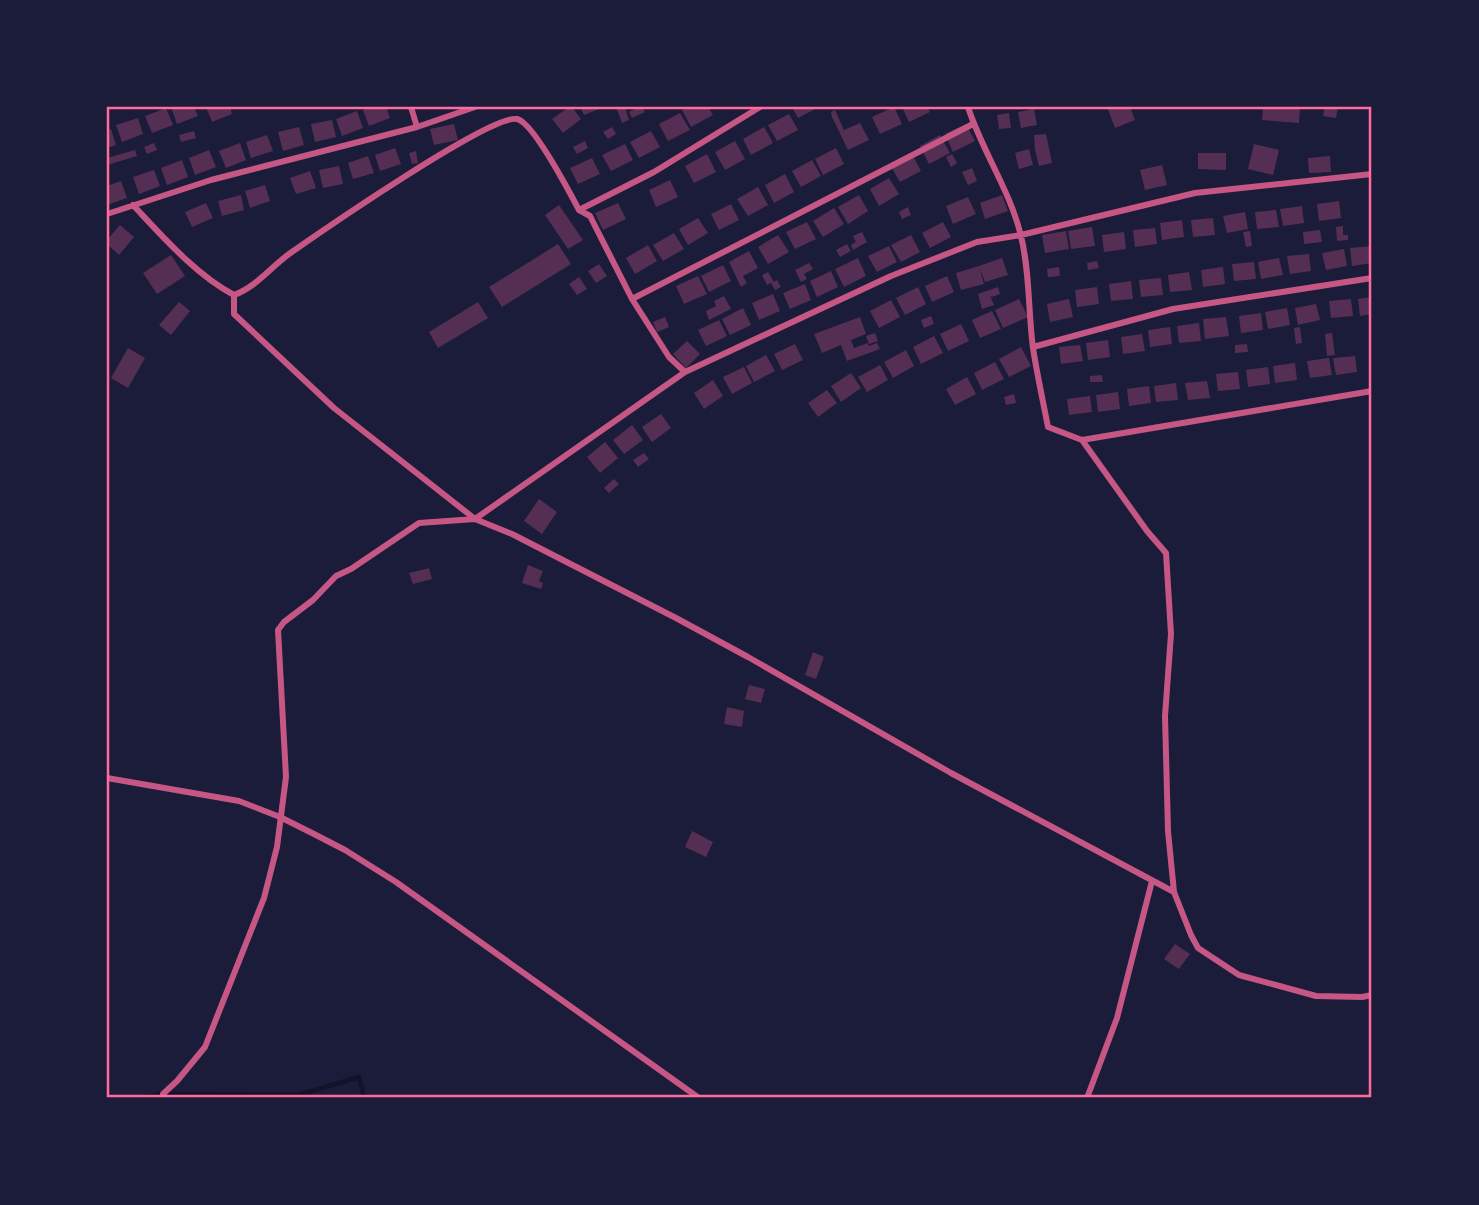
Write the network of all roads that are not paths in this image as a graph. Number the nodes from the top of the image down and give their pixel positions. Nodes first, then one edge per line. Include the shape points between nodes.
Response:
1 (411, 107) edge
2 (475, 107) edge
3 (760, 107) edge
4 (968, 107) edge
5 (973, 124) junction
6 (417, 127) junction
7 (1372, 174) edge
8 (134, 205) junction
9 (579, 210) junction
10 (107, 214) edge
11 (1021, 235) junction
12 (1372, 278) edge
13 (234, 295) junction
14 (632, 299) junction
15 (1033, 347) junction
16 (685, 372) junction
17 (1372, 391) edge
18 (1082, 440) junction
19 (475, 520) junction
20 (107, 778) edge
21 (280, 817) junction
22 (1152, 881) junction
23 (1174, 892) junction
24 (1372, 995) edge
25 (165, 1098) edge
26 (699, 1098) edge
27 (1087, 1098) edge

1 - 6 street
2 - 6 street
3 - 9 street via 654,172
4 - 5 street
5 - 11 street via 1013,207
5 - 14 street
6 - 8 street via 211,180
7 - 11 street via 1195,193
8 - 10 street
8 - 13 street via 202,274
9 - 13 street via 525,123 503,121 464,140 329,226
9 - 14 street via 590,216
11 - 15 street
11 - 16 street via 977,242 891,276
12 - 15 street via 1173,309
13 - 19 street via 234,314 324,399
14 - 16 street via 669,357
15 - 18 street via 1048,427
16 - 19 street
17 - 18 street
18 - 23 street via 1166,553 1171,634 1165,716
19 - 21 street via 419,523 336,576 278,630 286,777
19 - 22 street via 512,534 712,638
20 - 21 street via 239,802
21 - 25 street via 264,898 205,1047 163,1094
21 - 26 street via 396,881
22 - 23 street
22 - 27 street via 1117,1018
23 - 24 street via 1198,948 1239,975 1316,996

